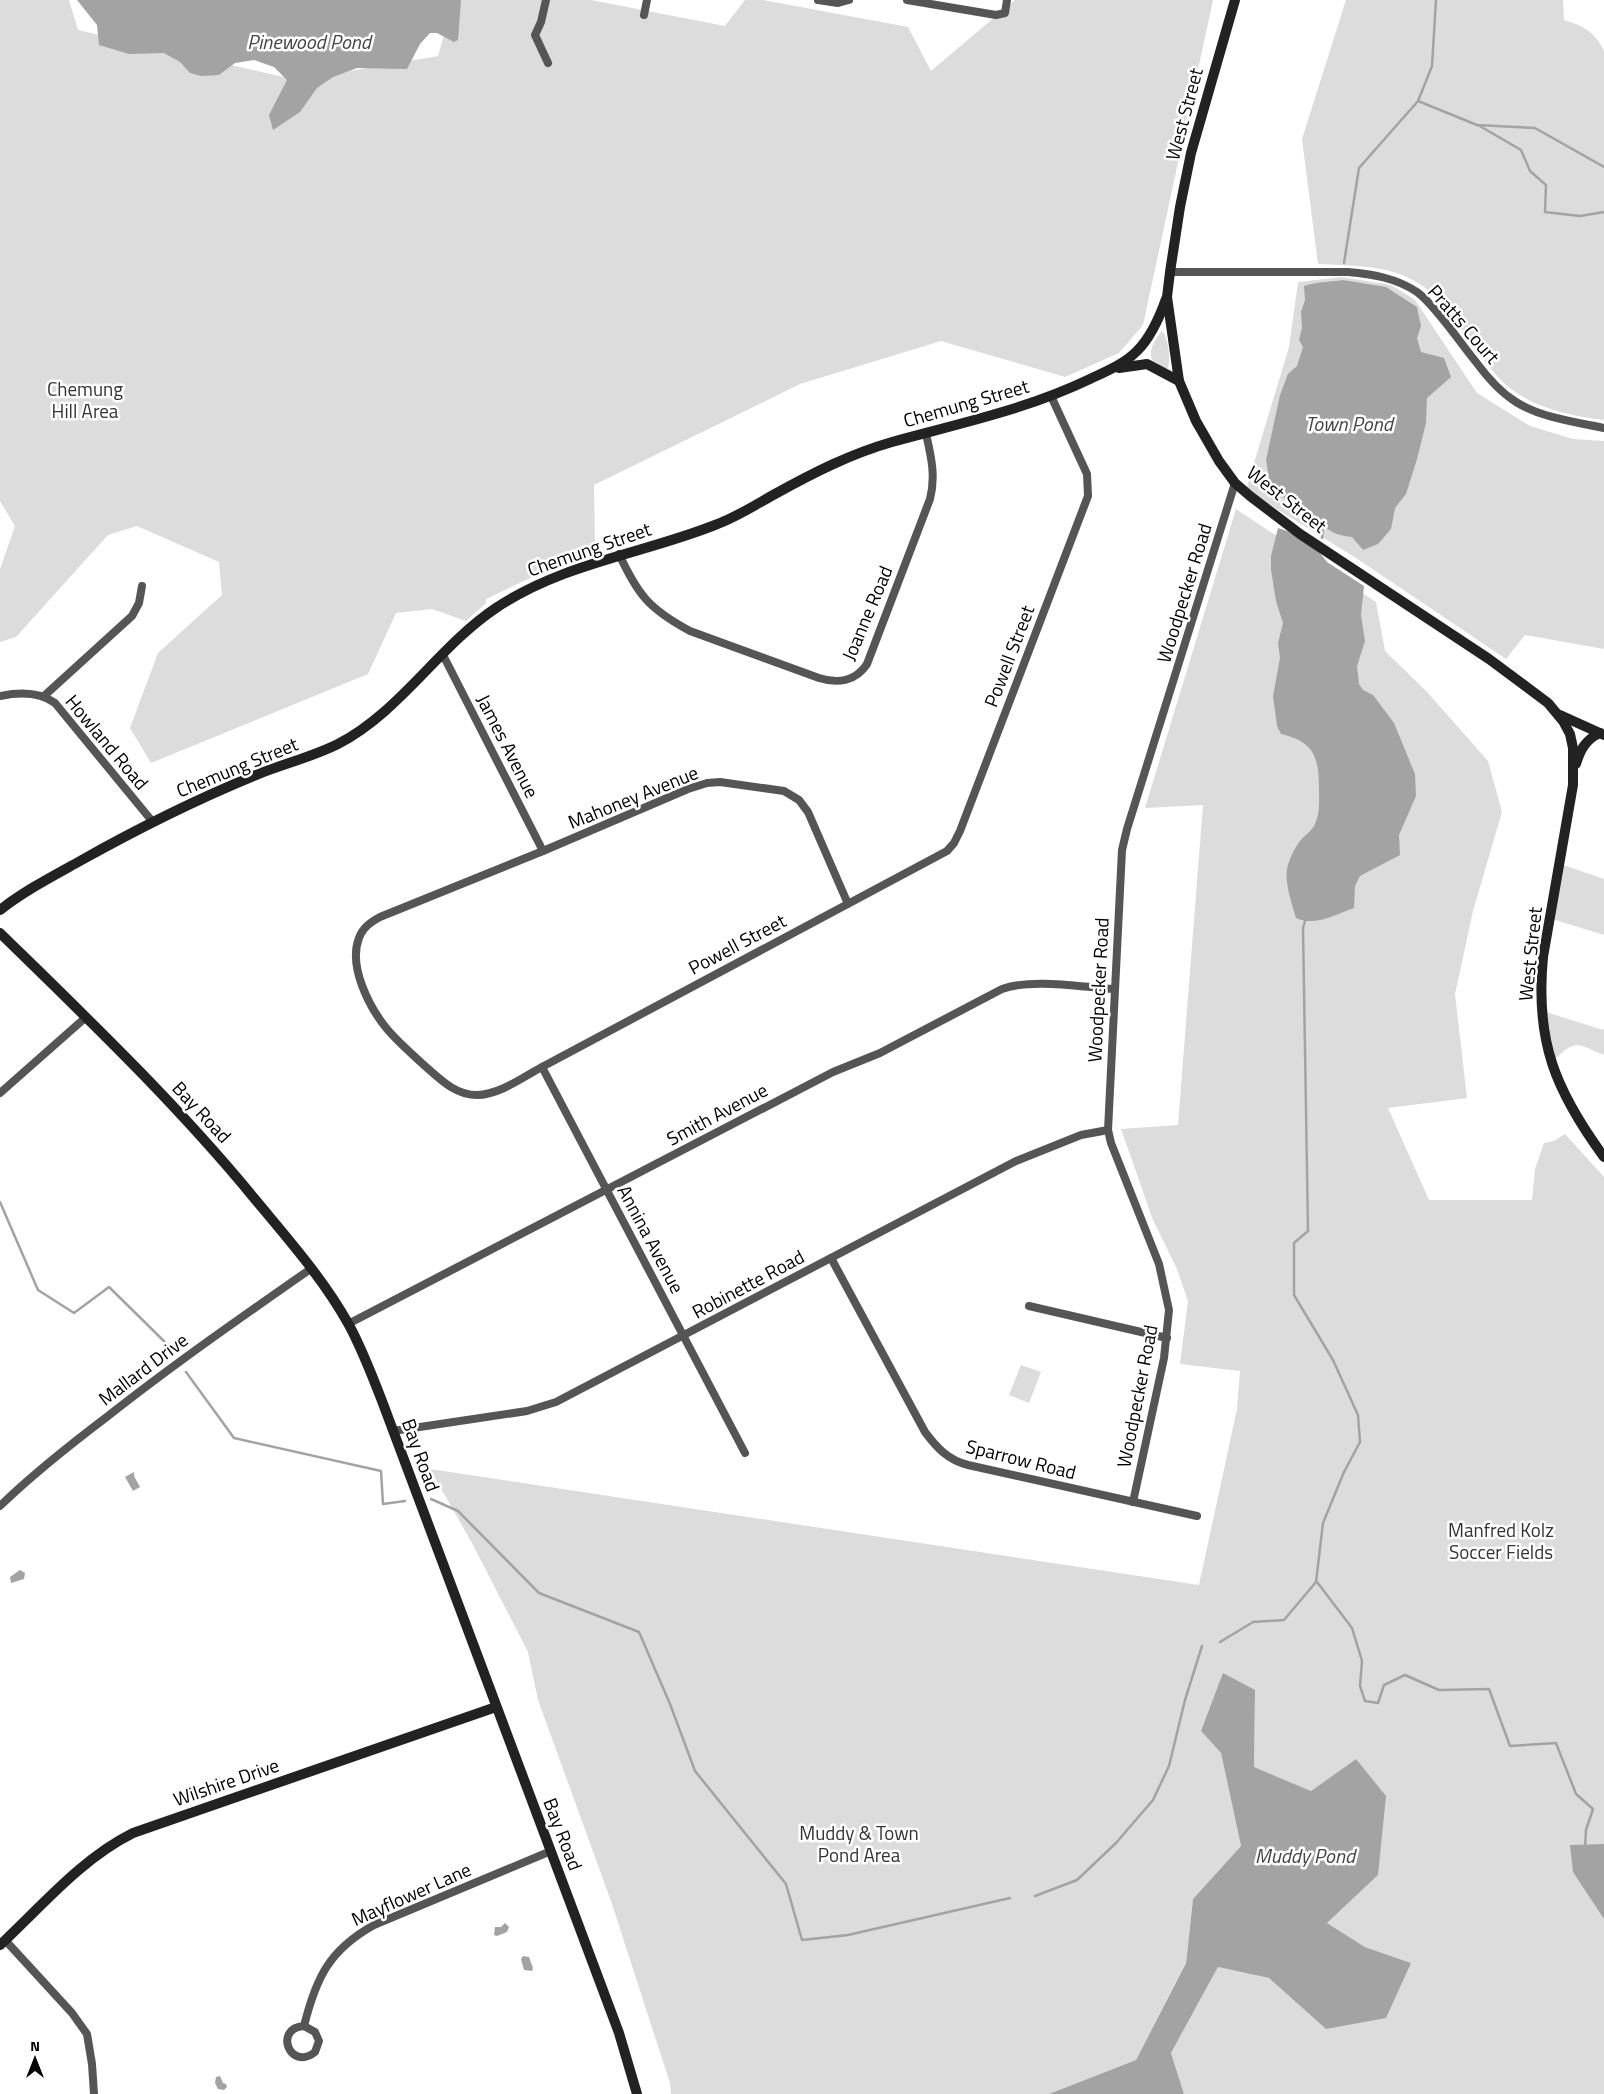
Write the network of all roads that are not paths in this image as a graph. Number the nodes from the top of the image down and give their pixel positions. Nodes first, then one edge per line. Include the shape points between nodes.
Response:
1 (546, 0) edge
2 (647, 0) edge
3 (818, 0) edge
4 (848, 0) edge
5 (907, 0) edge
6 (1007, 0) edge
7 (1235, 0) edge
8 (644, 14) dead end
9 (548, 63) dead end
10 (1170, 272) junction
11 (1167, 297) junction
12 (1103, 373) junction
13 (1179, 381) junction
14 (1051, 396) junction
15 (1604, 428) edge
16 (926, 434) junction
17 (1235, 483) junction
18 (619, 554) junction
19 (142, 586) dead end
20 (443, 655) junction
21 (0, 696) edge
22 (44, 696) junction
23 (1557, 713) junction
24 (1602, 734) edge
25 (1573, 772) junction
26 (152, 821) junction
27 (543, 852) junction
28 (848, 904) junction
29 (0, 910) edge
30 (0, 933) edge
31 (1114, 989) junction
32 (85, 1018) junction
33 (542, 1067) junction
34 (0, 1093) edge
35 (1108, 1130) junction
36 (1604, 1157) edge
37 (606, 1190) junction
38 (831, 1258) junction
39 (312, 1268) junction
40 (1029, 1306) dead end
41 (348, 1324) junction
42 (684, 1336) junction
43 (1167, 1338) junction
44 (393, 1431) junction
45 (745, 1453) dead end
46 (1133, 1502) junction
47 (0, 1506) edge
48 (1196, 1516) dead end
49 (496, 1707) junction
50 (551, 1851) junction
51 (3, 1942) edge
52 (304, 2026) junction
53 (94, 2094) edge
54 (637, 2094) edge

1 - 9 street via 535,35
2 - 8 street
3 - 4 street via 838,3
5 - 6 street via 996,15 1005,13
7 - 10 street, West Street via 1191,153
10 - 11 street, West Street
10 - 15 street, Pratts Court via 1348,272 1372,274 1394,281 1418,293 1485,374 1509,397 1538,412
11 - 12 street, Chemung Street via 1146,340 1127,359
11 - 13 street, West Street
12 - 13 street, Chemung Street via 1147,364
12 - 14 street, Chemung Street
13 - 17 street, West Street via 1200,428
14 - 16 street, Chemung Street
14 - 28 street, Powell Street via 1088,474 1088,496 960,831 951,848 942,855
16 - 18 street, Chemung Street via 872,448 839,461 716,525
16 - 18 street, Joanne Road via 933,468 930,499 867,664 863,671 846,681 819,678 678,625 646,601
17 - 23 street, West Street via 1300,534 1482,654
17 - 31 street, Woodpecker Road via 1124,839
18 - 20 street, Chemung Street via 552,577 518,594 483,617
19 - 22 street via 139,603 132,616
20 - 26 street, Chemung Street via 374,720 341,742
20 - 27 street, James Avenue
21 - 22 street, Howland Road via 27,693
22 - 26 street, Howland Road via 61,709
23 - 24 street
23 - 25 street, West Street via 1572,741
24 - 25 street, West Street via 1584,746
25 - 36 street, West Street via 1543,956 1542,1014 1546,1044 1559,1085 1574,1114
26 - 29 street, Chemung Street
27 - 28 street, Mahoney Avenue via 702,784 720,782 772,789 795,796 805,807
27 - 33 street, Powell Street via 371,922 359,937 356,958 370,1002 386,1028 456,1090 470,1095 491,1093
28 - 33 street, Powell Street
30 - 32 street, Bay Road
31 - 35 street, Woodpecker Road
31 - 37 street, Smith Avenue via 1036,984 1002,989
32 - 34 street
32 - 39 street, Bay Road via 215,1150
33 - 37 street, Annina Avenue
35 - 38 street, Robinette Road via 1081,1135 1021,1158
35 - 43 street, Woodpecker Road via 1164,1279 1169,1310
37 - 41 street, Smith Avenue
37 - 42 street, Annina Avenue
38 - 42 street, Robinette Road
38 - 46 street, Sparrow Road via 925,1432 940,1451 958,1463
39 - 41 street, Bay Road
39 - 47 street, Mallard Drive via 126,1401 63,1450
40 - 43 street
41 - 44 street, Bay Road via 370,1368
42 - 44 street, Robinette Road via 541,1408
42 - 45 street, Annina Avenue
43 - 46 street, Woodpecker Road
44 - 49 street, Bay Road
46 - 48 street, Sparrow Road
49 - 50 street, Bay Road
49 - 51 street, Wilshire Drive via 133,1833 91,1859
50 - 52 street, Mayflower Lane via 374,1925 351,1939 333,1956 319,1980
50 - 54 street, Bay Road via 619,2033
51 - 53 street via 72,2013 87,2034
52 - 52 street via 315,2032 318,2044 312,2054 300,2057 290,2050 287,2041 292,2030

